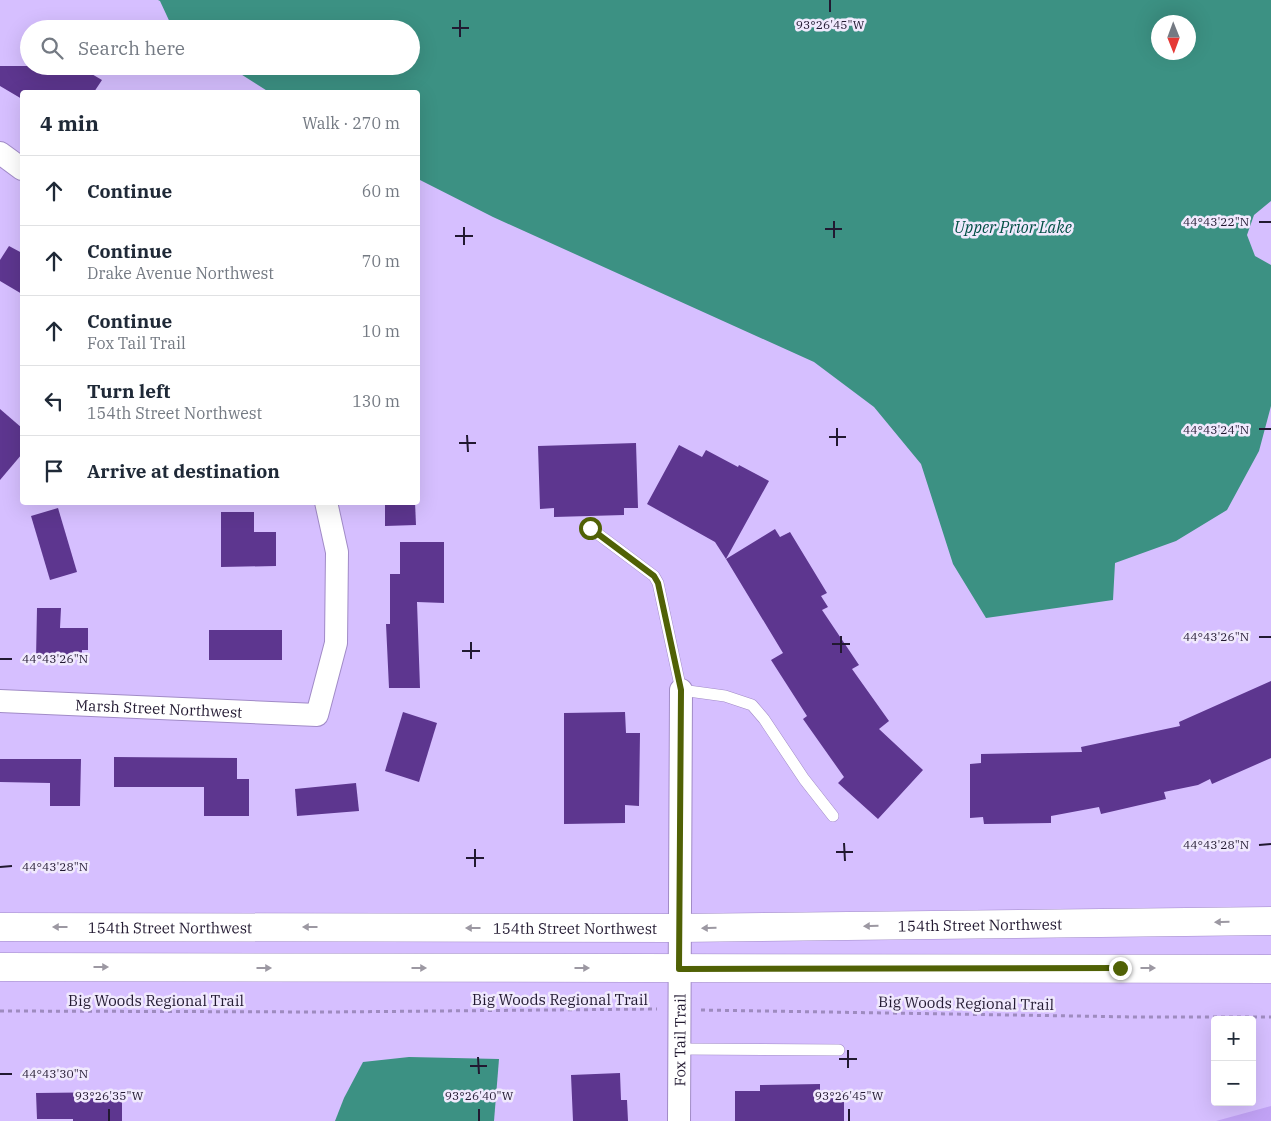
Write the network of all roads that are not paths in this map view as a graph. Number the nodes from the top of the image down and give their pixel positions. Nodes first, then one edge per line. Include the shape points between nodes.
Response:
1 (0, 153) edge
2 (20, 168) edge
3 (327, 505) edge
4 (590, 528) dead end
5 (681, 690) junction
6 (0, 701) edge
7 (833, 816) dead end
8 (1271, 921) edge
9 (0, 927) edge
10 (679, 928) junction
11 (1271, 956) edge
12 (0, 967) edge
13 (1199, 968) junction
14 (679, 969) junction
15 (1271, 969) edge
16 (679, 1049) junction
17 (839, 1050) dead end
18 (679, 1121) edge

1 - 2 street
3 - 6 street, Marsh Street Northwest via 337,552 336,643 317,715
4 - 5 lane via 654,576 658,583
5 - 7 lane via 725,696 752,705
5 - 10 street, Fox Tail Trail
8 -> 10 street, 154th Street Northwest
10 -> 9 street, 154th Street Northwest
10 - 14 street, Fox Tail Trail
11 - 13 street
12 -> 14 street
14 -> 13 street
13 - 15 street
14 - 16 street, Fox Tail Trail
16 - 17 lane
16 - 18 street, Fox Tail Trail

